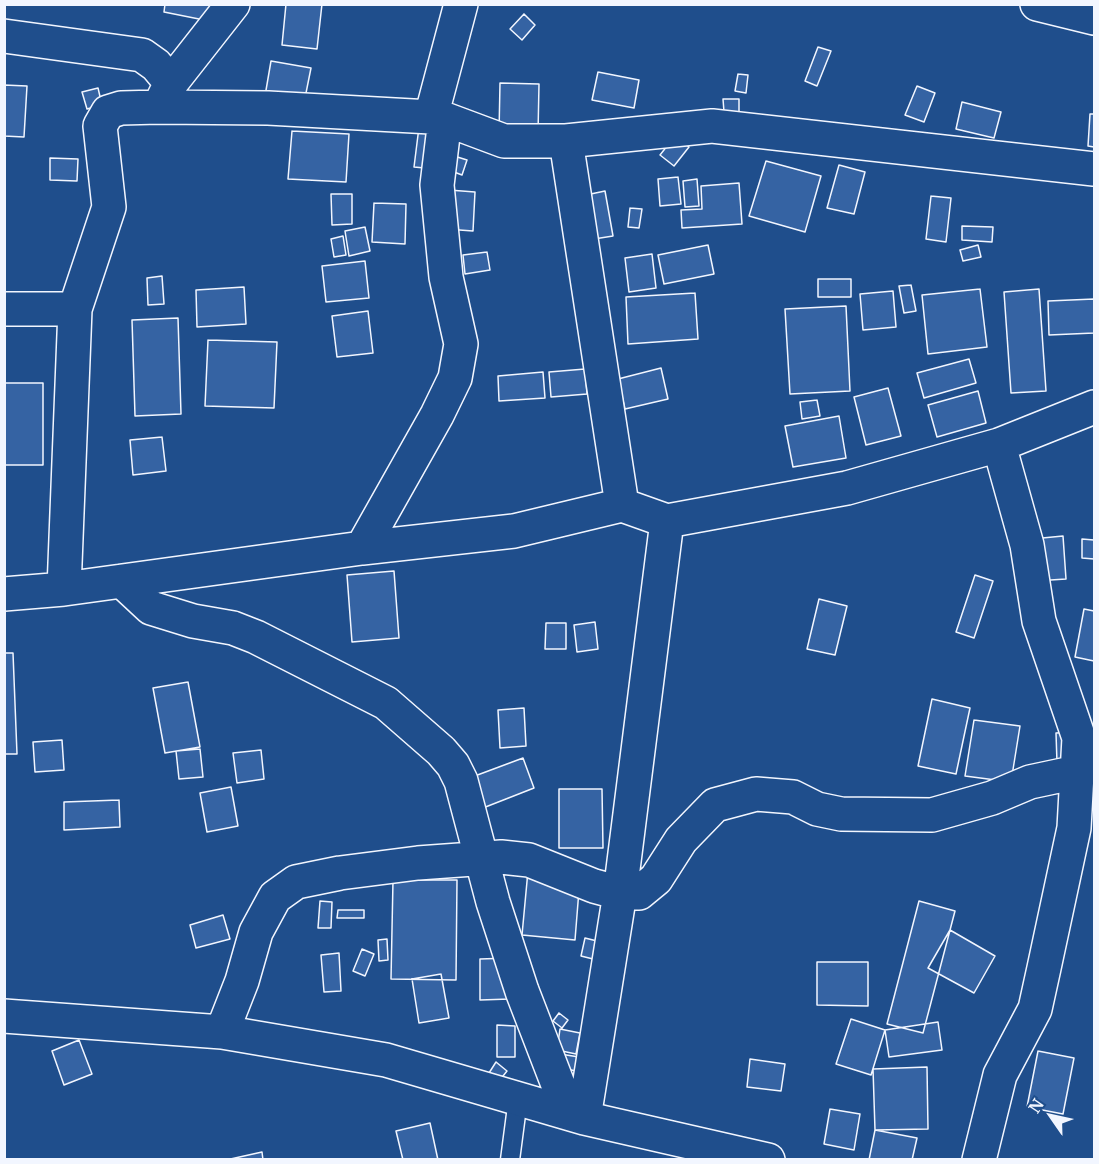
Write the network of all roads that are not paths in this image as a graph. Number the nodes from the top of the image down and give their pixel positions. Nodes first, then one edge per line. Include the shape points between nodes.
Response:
1 (234, 4) edge
2 (461, 4) edge
3 (1037, 4) edge
4 (1095, 18) edge
5 (4, 36) edge
6 (165, 95) junction
7 (438, 118) junction
8 (566, 141) junction
9 (1095, 169) edge
10 (4, 309) edge
11 (75, 309) junction
12 (1095, 407) edge
13 (999, 445) junction
14 (622, 505) junction
15 (667, 521) junction
16 (362, 548) junction
17 (122, 581) junction
18 (63, 589) junction
19 (4, 594) edge
20 (1087, 735) edge
21 (1077, 772) junction
22 (482, 858) junction
23 (620, 893) junction
24 (4, 1016) edge
25 (222, 1032) junction
26 (518, 1099) junction
27 (577, 1116) junction
28 (510, 1160) edge
29 (768, 1160) edge
30 (979, 1160) edge

1 - 6 street
2 - 7 street
3 - 4 street
5 - 6 street via 142,55 156,65
6 - 7 street via 268,108
6 - 11 street via 108,111 100,126 109,207
7 - 8 street via 504,141
7 - 16 street via 437,185 446,277 461,344 454,378 437,415
8 - 9 street via 712,126
8 - 14 street
10 - 11 street
11 - 18 street
12 - 13 street
13 - 15 street via 847,488
13 - 20 street via 1027,544 1039,621
14 - 15 street
14 - 16 street via 513,531
15 - 23 street
16 - 17 street
17 - 18 street
17 - 22 street via 151,608 256,637 386,703 453,765
18 - 19 street
20 - 21 street
21 - 23 street via 1030,782 992,798 932,815 841,814 817,809 793,797 756,794 715,805 681,840 656,879 639,893
21 - 30 street via 1074,828 1035,1009 1000,1075
22 - 23 street via 529,860
22 - 25 street via 340,873 296,882 275,897 256,932
22 - 27 street via 522,991
23 - 27 street
24 - 25 street
25 - 26 street via 386,1060
26 - 27 street
26 - 28 lane
27 - 29 street

